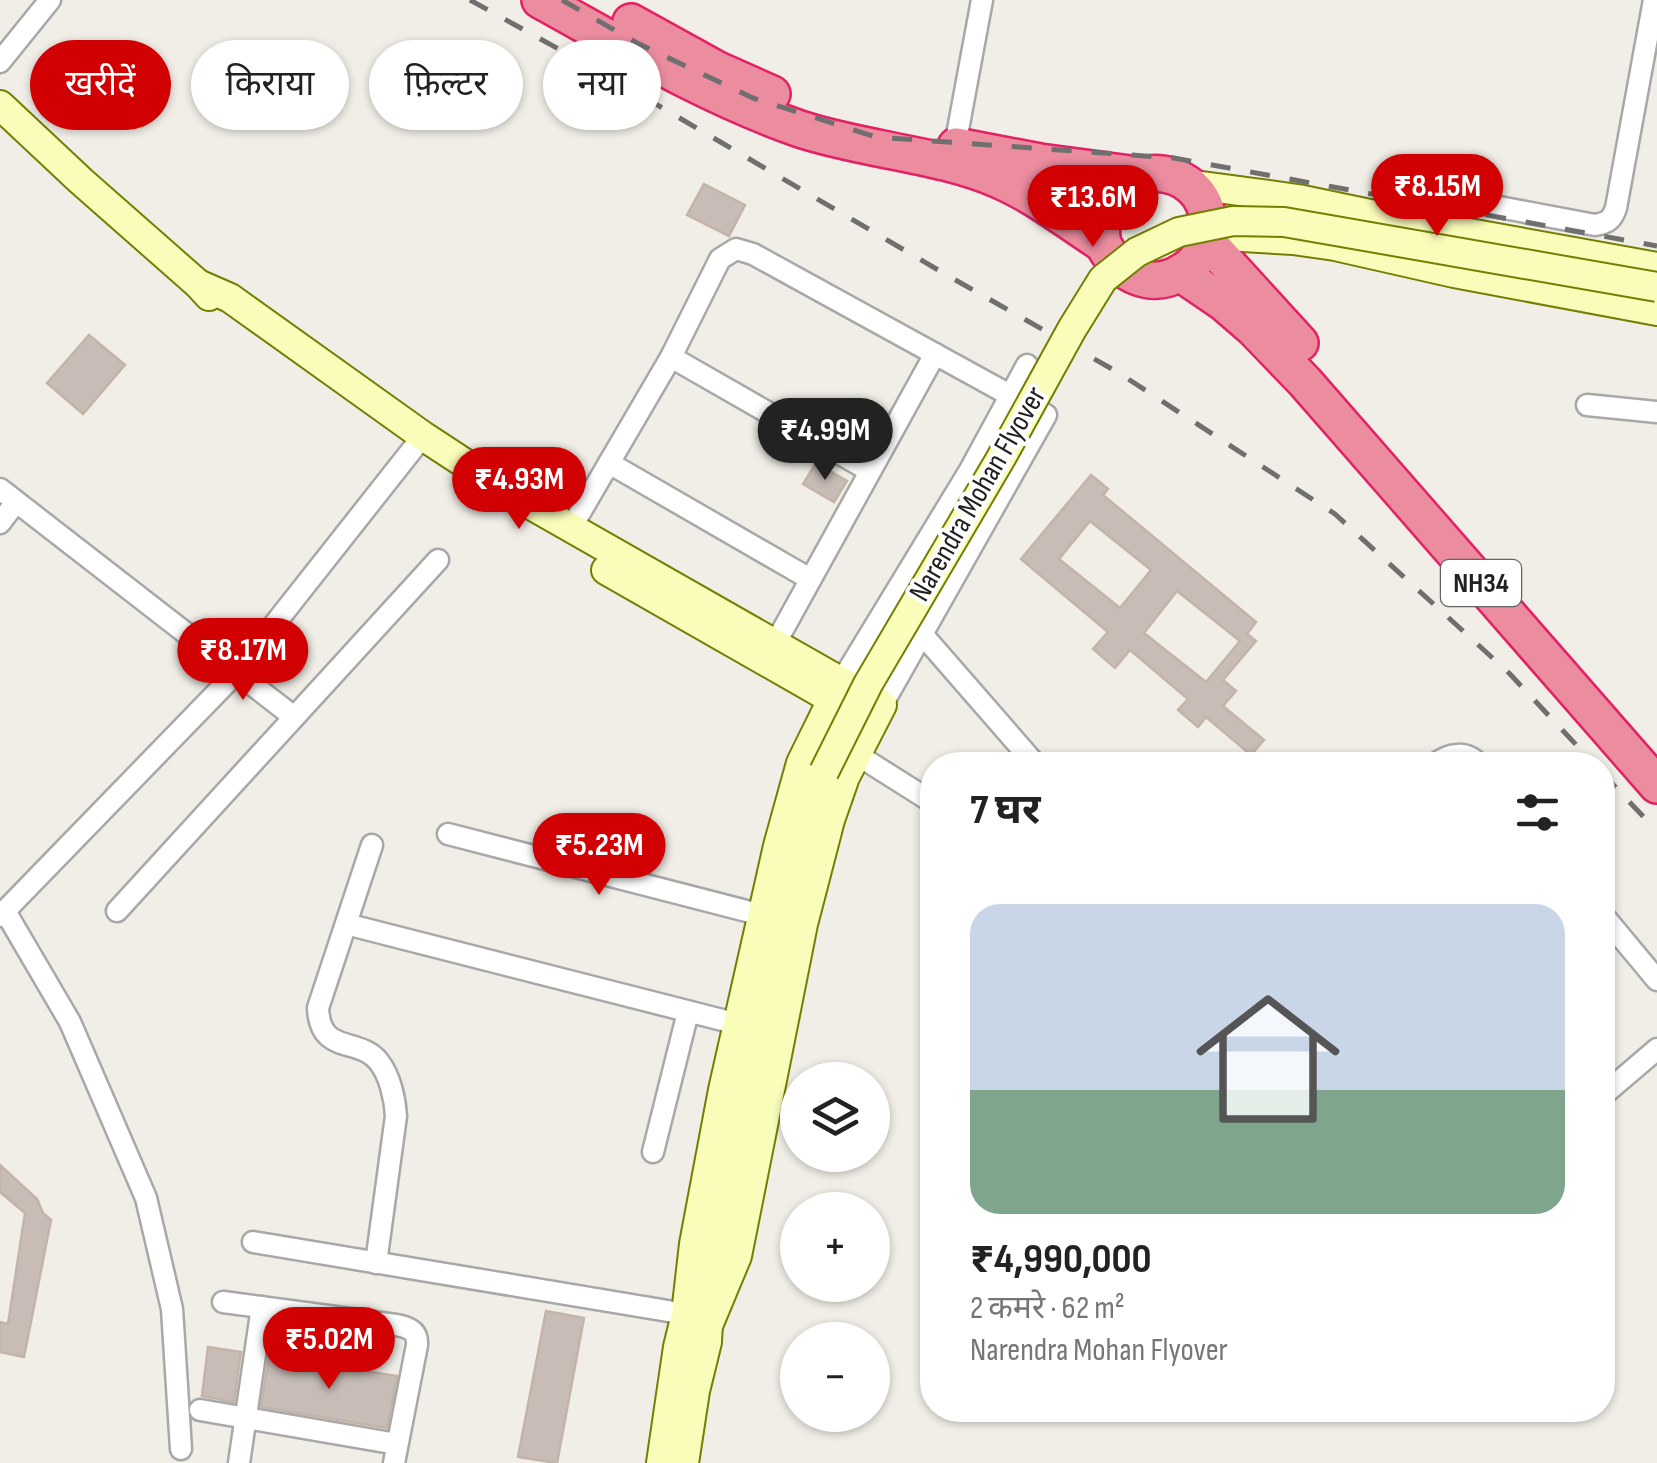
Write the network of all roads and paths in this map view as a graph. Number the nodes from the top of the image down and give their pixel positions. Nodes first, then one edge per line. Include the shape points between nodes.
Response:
1 (50, 0) edge
2 (540, 0) edge
3 (591, 0) edge
4 (982, 0) edge
5 (1654, 0) edge
6 (0, 62) edge
7 (0, 105) edge
8 (955, 146) junction
9 (1138, 175) junction
10 (1187, 184) junction
11 (1390, 218) junction
12 (1207, 237) junction
13 (1103, 244) junction
14 (1657, 267) edge
15 (1180, 274) junction
16 (1657, 288) edge
17 (1657, 311) edge
18 (935, 354) junction
19 (671, 357) junction
20 (1027, 366) dead end
21 (1010, 395) junction
22 (1587, 406) dead end
23 (1657, 412) edge
24 (418, 442) junction
25 (609, 463) junction
26 (870, 471) junction
27 (8, 495) edge
28 (0, 523) edge
29 (570, 528) junction
30 (438, 560) dead end
31 (810, 579) junction
32 (922, 634) junction
33 (775, 644) junction
34 (236, 674) junction
35 (836, 691) junction
36 (876, 714) junction
37 (294, 717) junction
38 (1025, 752) edge
39 (856, 754) junction
40 (1657, 755) edge
41 (1657, 785) edge
42 (920, 794) edge
43 (448, 834) dead end
44 (372, 845) dead end
45 (117, 911) dead end
46 (2, 913) edge
47 (762, 914) junction
48 (346, 924) junction
49 (1615, 930) edge
50 (1657, 980) edge
51 (688, 1012) junction
52 (738, 1024) junction
53 (1657, 1049) edge
54 (1615, 1085) edge
55 (653, 1152) dead end
56 (253, 1242) dead end
57 (376, 1262) junction
58 (223, 1302) dead end
59 (262, 1307) junction
60 (696, 1321) junction
61 (200, 1410) dead end
62 (246, 1418) junction
63 (182, 1448) dead end
64 (396, 1454) edge
65 (239, 1463) edge
66 (661, 1463) edge
67 (684, 1463) edge

1 - 6 street
2 - 13 highway via 711,94 802,130 997,179
3 - 8 highway via 784,99
4 - 8 street
5 - 11 street via 1616,208 1606,223 1424,193 1398,197
7 - 24 main road via 220,308
8 - 9 highway
9 - 10 highway via 1155,172
9 - 13 highway via 1122,182 1102,210
10 - 11 main road
10 - 12 highway, NH34 via 1204,206
11 - 14 main road
12 - 15 highway via 1201,254
12 - 17 main road via 1336,246
12 - 40 highway, NH34
13 - 15 highway via 1135,277
15 - 41 highway, NH34 via 1253,328 1304,382
16 - 60 main road, Narendra Mohan Flyover, bridge via 1284,222 1233,221 1179,232 1137,252 1104,279 868,684 824,772 804,830
18 - 19 street via 736,249 720,259
18 - 21 street
18 - 26 street
19 - 25 street
19 - 26 street
20 - 21 street
21 - 32 street via 1046,414
21 - 35 street
22 - 23 street
24 - 29 main road
24 - 34 street
24 - 35 main road via 563,545
25 - 29 street
25 - 31 street
26 - 31 street
27 - 28 street
27 - 34 street
29 - 33 main road
30 - 37 street
31 - 33 street
32 - 36 street
32 - 38 street
33 - 35 main road
34 - 37 street
34 - 46 street
35 - 36 main road
35 - 47 main road via 801,763
36 - 39 main road
37 - 45 street
39 - 42 street
39 - 60 main road via 830,820 803,924 737,1256
43 - 47 street
44 - 48 street
46 - 63 street via 70,1022 146,1198 172,1309
47 - 52 main road
48 - 51 street
48 - 57 street via 318,1008 319,1024 329,1037 379,1062 395,1100
49 - 50 street
51 - 52 street
51 - 55 street
52 - 60 main road via 694,1244
53 - 54 street
56 - 57 street
57 - 60 street
58 - 59 street
59 - 62 street
59 - 64 street via 414,1332
60 - 66 main road via 678,1347
60 - 67 main road via 707,1342
61 - 62 street
62 - 64 street
62 - 65 street

